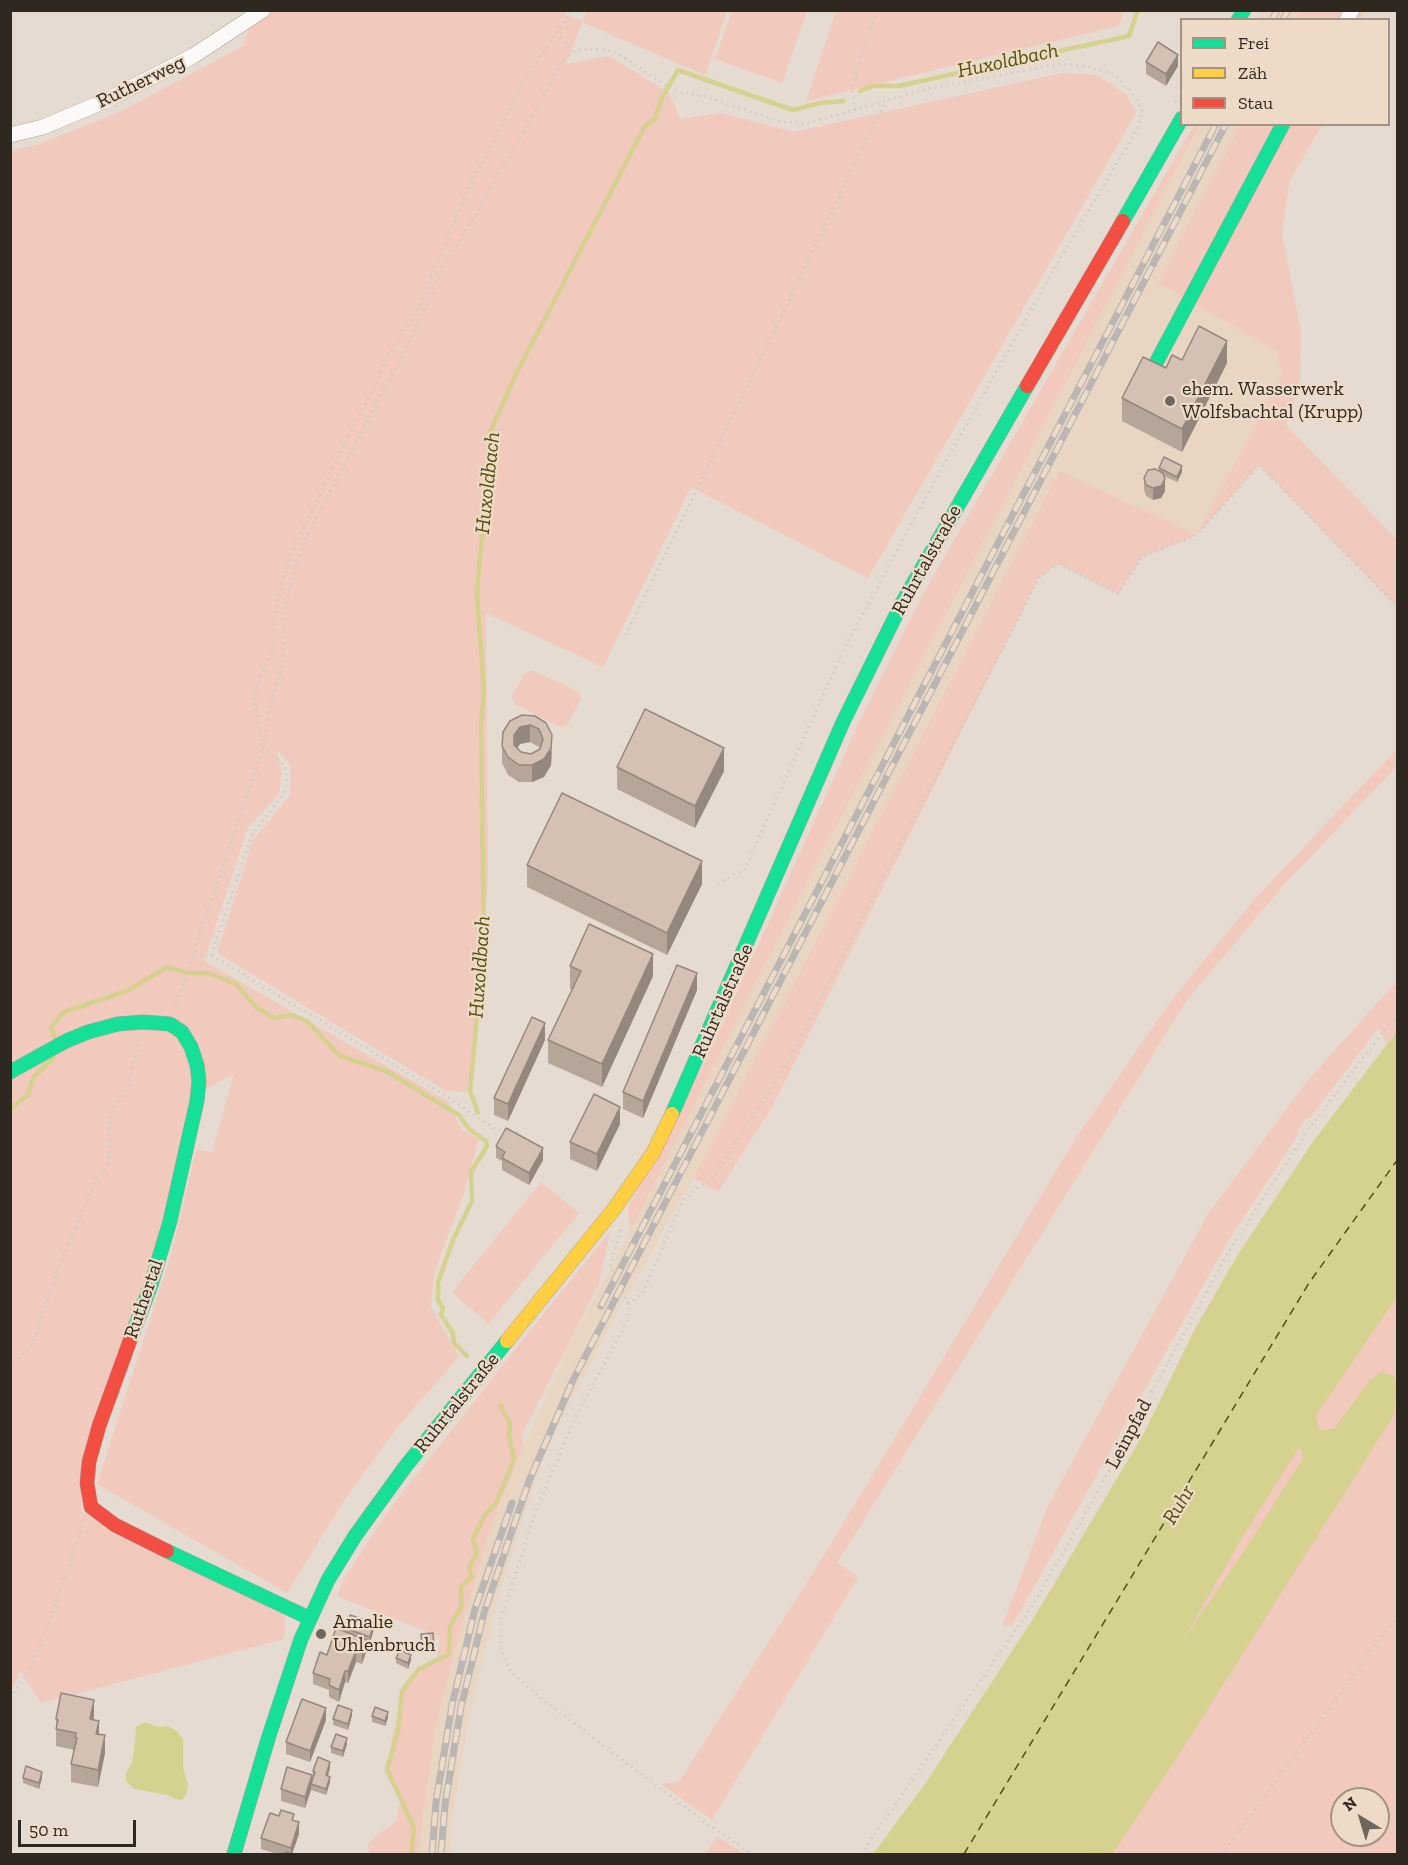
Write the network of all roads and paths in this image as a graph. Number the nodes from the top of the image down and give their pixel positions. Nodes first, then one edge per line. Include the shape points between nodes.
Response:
1 (263, 10) edge
2 (877, 10) edge
3 (572, 12) edge
4 (558, 32) junction
5 (572, 52) junction
6 (1180, 94) edge
7 (886, 101) junction
8 (1172, 107) dead end
9 (855, 110) junction
10 (1180, 121) edge
11 (1282, 126) edge
12 (10, 135) edge
13 (1149, 376) edge
14 (1398, 607) edge
15 (626, 635) dead end
16 (263, 748) junction
17 (714, 885) dead end
18 (194, 953) junction
19 (211, 955) junction
20 (1398, 1015) edge
21 (143, 1022) junction
22 (170, 1024) junction
23 (10, 1072) edge
24 (520, 1132) dead end
25 (614, 1209) junction
26 (629, 1305) junction
27 (10, 1368) edge
28 (91, 1507) junction
29 (1398, 1615) edge
30 (309, 1618) junction
31 (10, 1698) edge
32 (234, 1854) edge
33 (751, 1854) edge
34 (861, 1854) edge
35 (1222, 1854) edge

1 - 12 street, Rutherweg via 193,56 107,100 43,127
2 - 9 path via 852,85
3 - 4 path
4 - 5 path
4 - 16 path via 522,84 472,179 420,305 386,358 291,554 276,605 272,653 254,699
5 - 9 path via 583,49 617,53 674,91 707,97 778,121 804,124
5 - 16 path via 561,63 445,264 404,352 303,543 284,608 283,662
6 - 8 path
7 - 9 path
7 - 15 path
7 - 17 path via 931,88 1059,64 1088,66 1114,75 1133,94 1142,111 1139,126 1022,326 843,651 745,869
10 - 25 main road, Ruhrtalstraße via 902,603 843,722 683,1092 653,1153
11 - 13 main road
14 - 26 path via 1259,465 1197,535 1142,557 1118,594 1059,564 1040,576 782,1072 715,1175 684,1198 644,1292
16 - 18 path
16 - 19 path via 284,765 287,778 283,795 252,836
18 - 19 path
18 - 22 path
19 - 24 path via 496,1130
20 - 34 path, Leinpfad via 1305,1134 1229,1251 1034,1603
21 - 22 main road
21 - 23 main road via 88,1032
21 - 27 path via 128,1087 110,1115 109,1163 96,1179 33,1342
22 - 28 main road, Ruthertal via 182,1032 191,1047 199,1081 197,1101 151,1285 89,1462
25 - 26 path via 621,1219 621,1233 610,1266
25 - 30 main road, Ruhrtalstraße via 405,1467 348,1547
26 - 33 path via 627,1322 574,1420 534,1516 501,1619 501,1652 511,1672 538,1696
28 - 30 main road via 115,1525 191,1564
28 - 31 path via 47,1628 29,1670
29 - 35 path
30 - 32 main road, Ruhrtalstraße

